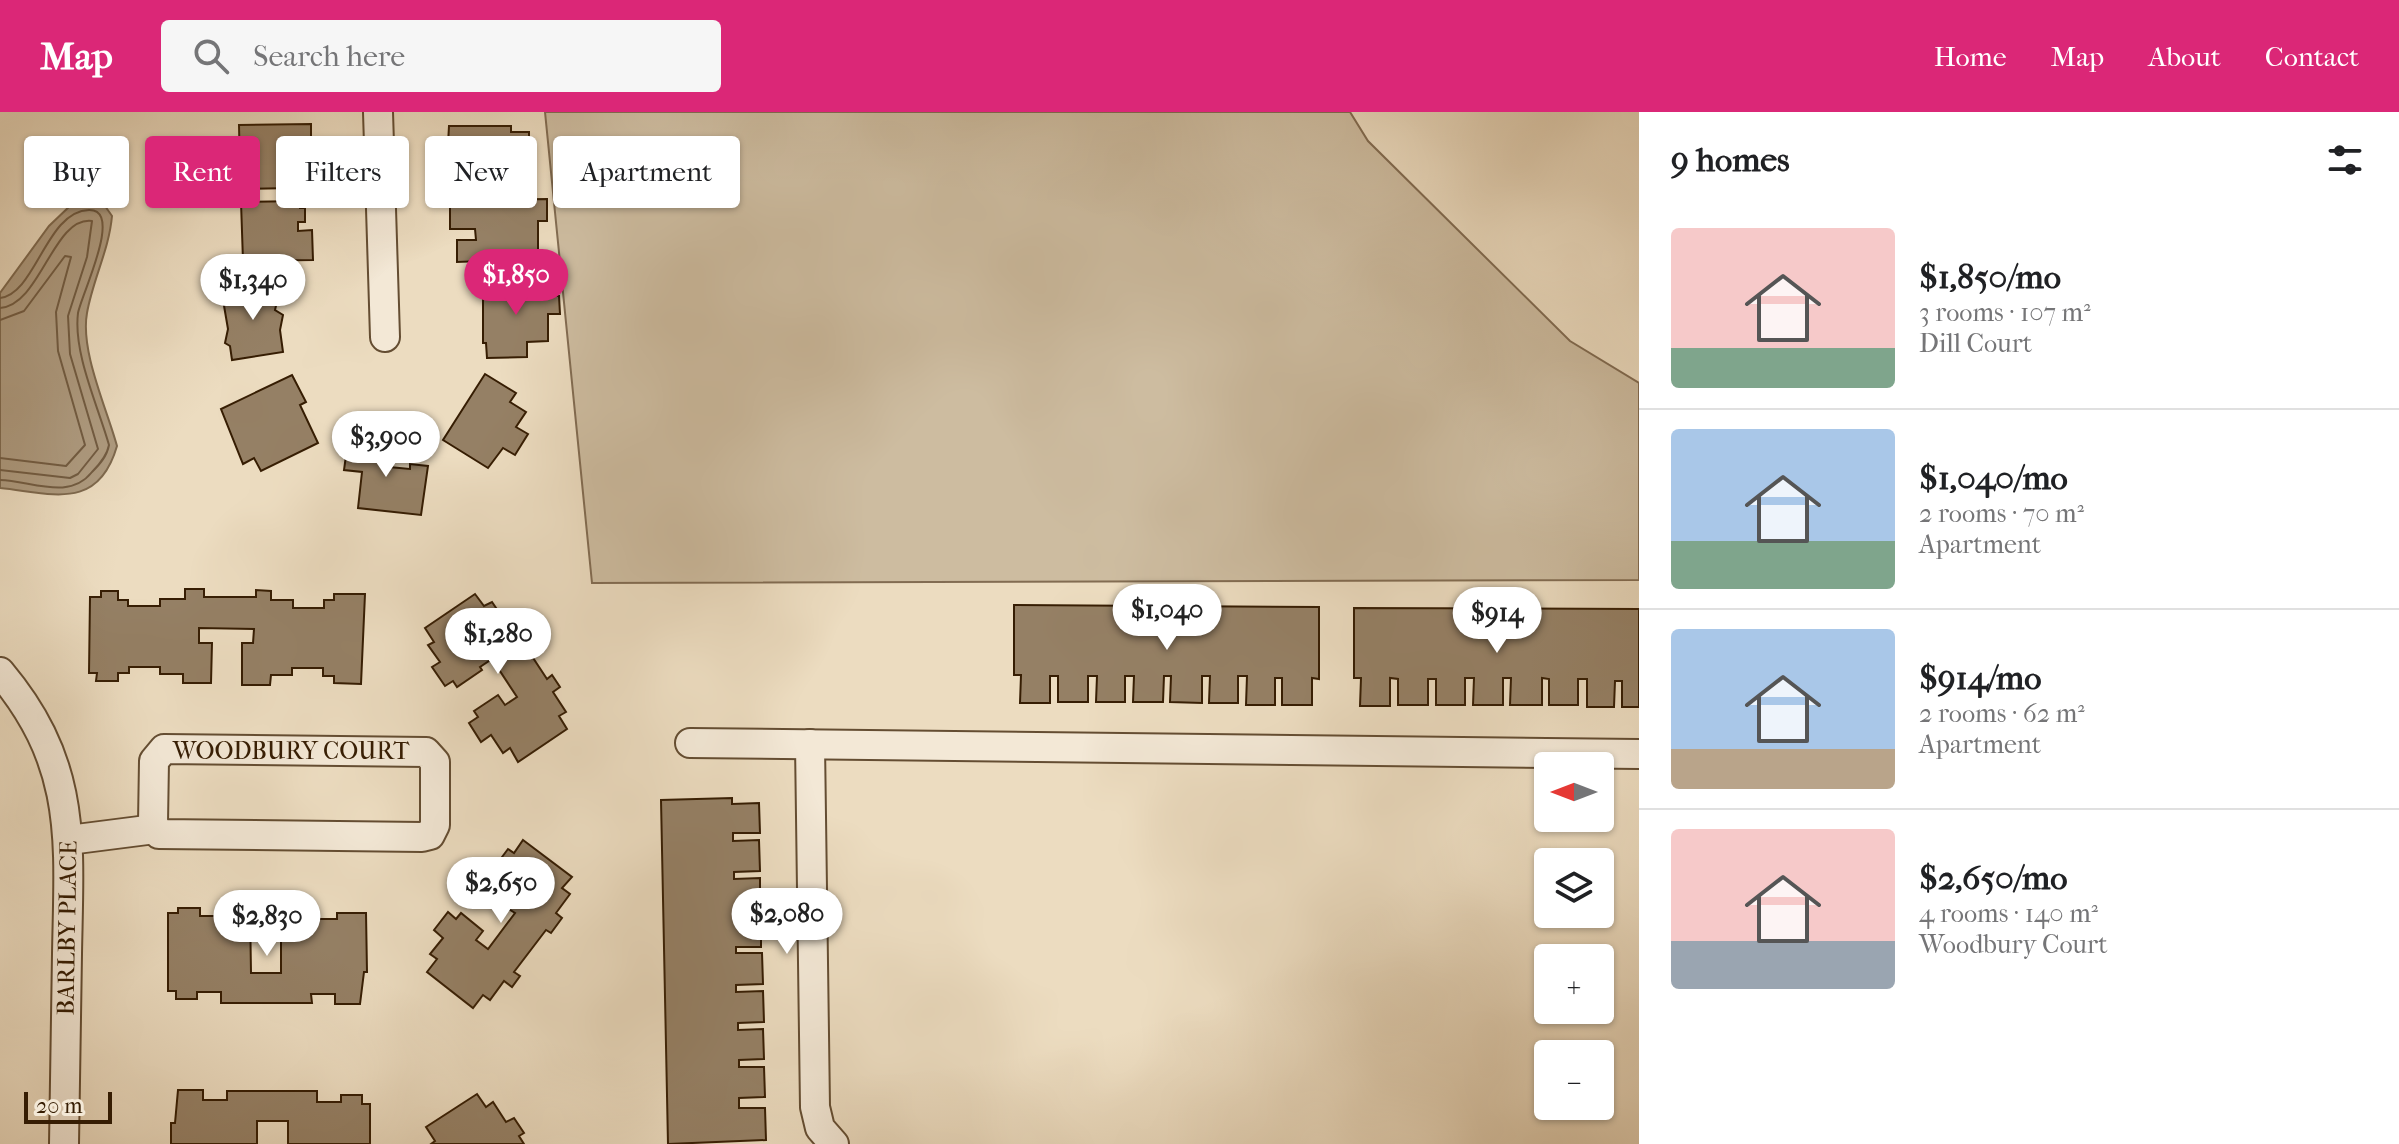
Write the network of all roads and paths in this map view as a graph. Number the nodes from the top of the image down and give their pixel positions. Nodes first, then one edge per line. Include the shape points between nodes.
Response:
1 (378, 112) edge
2 (385, 337) dead end
3 (0, 672) edge
4 (690, 743) dead end
5 (810, 744) junction
6 (1639, 754) edge
7 (155, 829) junction
8 (69, 840) junction
9 (64, 1144) edge
10 (834, 1144) edge

1 - 2 street
3 - 8 street, BARLBY PLACE via 35,719 56,767
4 - 5 street
5 - 6 street
5 - 10 street via 815,1107 820,1128
7 - 7 street, WOODBURY COURT via 164,835 426,837 435,825 435,762 422,751 160,750 154,761
7 - 8 street, WOODBURY COURT
8 - 9 street, BARLBY PLACE

